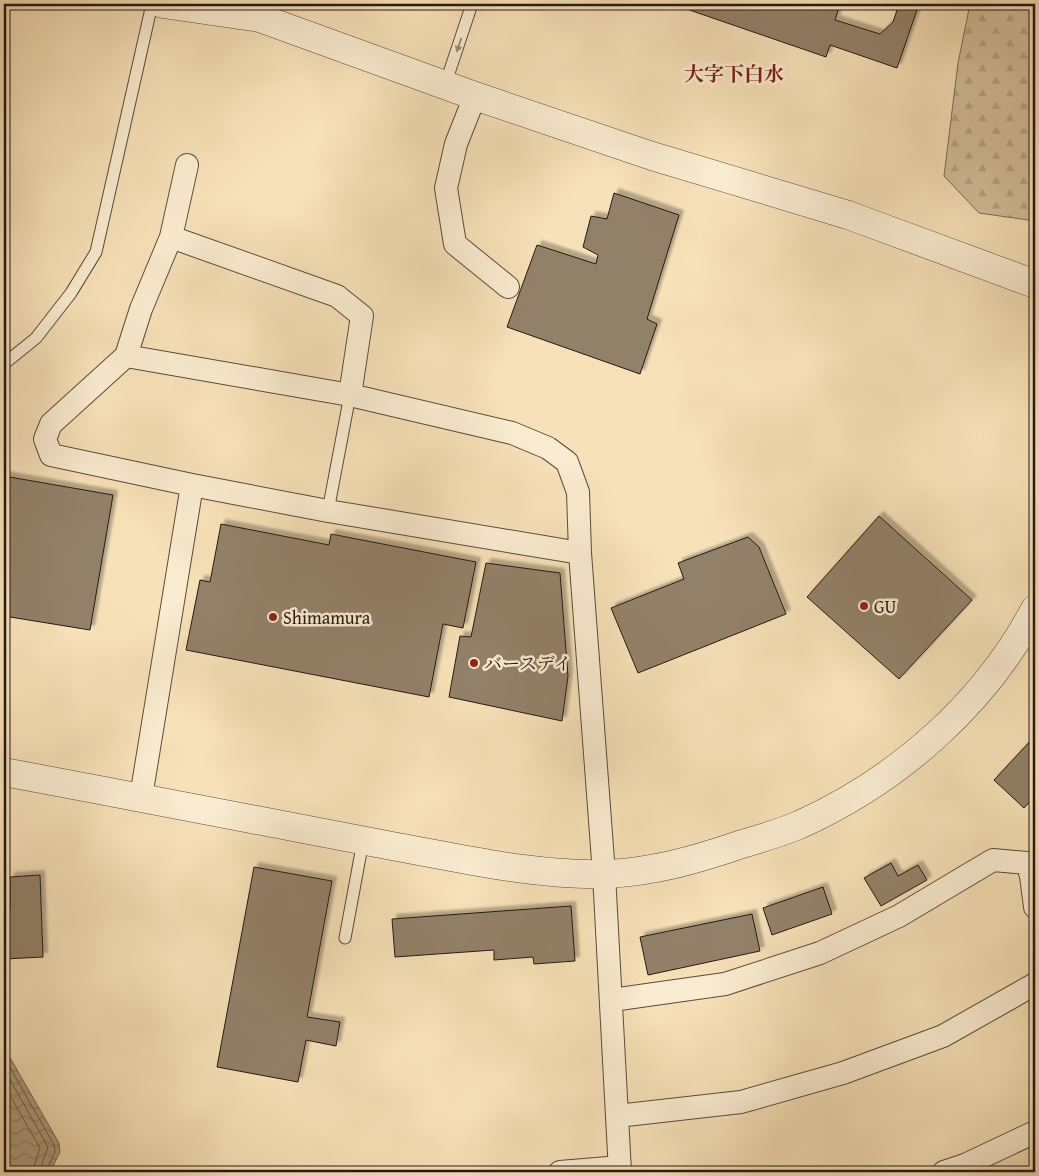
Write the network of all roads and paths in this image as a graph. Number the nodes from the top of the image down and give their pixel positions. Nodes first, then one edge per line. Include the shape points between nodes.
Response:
1 (152, 4) edge
2 (163, 4) edge
3 (167, 4) edge
4 (472, 4) edge
5 (445, 86) junction
6 (475, 96) junction
7 (187, 165) dead end
8 (171, 237) junction
9 (1035, 284) edge
10 (508, 287) dead end
11 (126, 356) junction
12 (4, 364) edge
13 (350, 396) junction
14 (192, 486) junction
15 (328, 511) junction
16 (580, 553) junction
17 (1035, 609) edge
18 (4, 772) edge
19 (141, 797) junction
20 (364, 841) junction
21 (604, 874) junction
22 (1035, 907) edge
23 (345, 938) dead end
24 (1035, 984) edge
25 (612, 1000) junction
26 (617, 1116) junction
27 (1035, 1132) edge
28 (620, 1170) edge
29 (560, 1172) edge
30 (944, 1172) edge

1 - 12 lane via 96,252 71,293 36,338
2 - 3 street
3 - 5 street via 260,18
4 -> 5 lane
5 - 6 street
6 - 9 street via 652,156 848,215
6 - 10 street via 456,144 446,188 455,244
7 - 8 street
8 - 11 street via 141,309
8 - 13 street via 337,296 362,316
11 - 13 street
11 - 14 street via 51,424 45,439 51,455
13 - 15 lane
13 - 16 street via 512,433 548,448 567,462 578,492
14 - 15 street
14 - 19 street
15 - 16 street
16 - 21 street
17 - 21 street via 985,684 935,738 870,786 798,825 708,856 657,870
18 - 19 street
19 - 20 street
20 - 21 street via 544,872
20 - 23 lane
21 - 25 street
22 - 25 street via 1027,863 993,860 899,916 820,953 725,984
24 - 26 street via 943,1036 843,1073 741,1102
25 - 26 street
26 - 28 street
27 - 30 street
28 - 29 street

